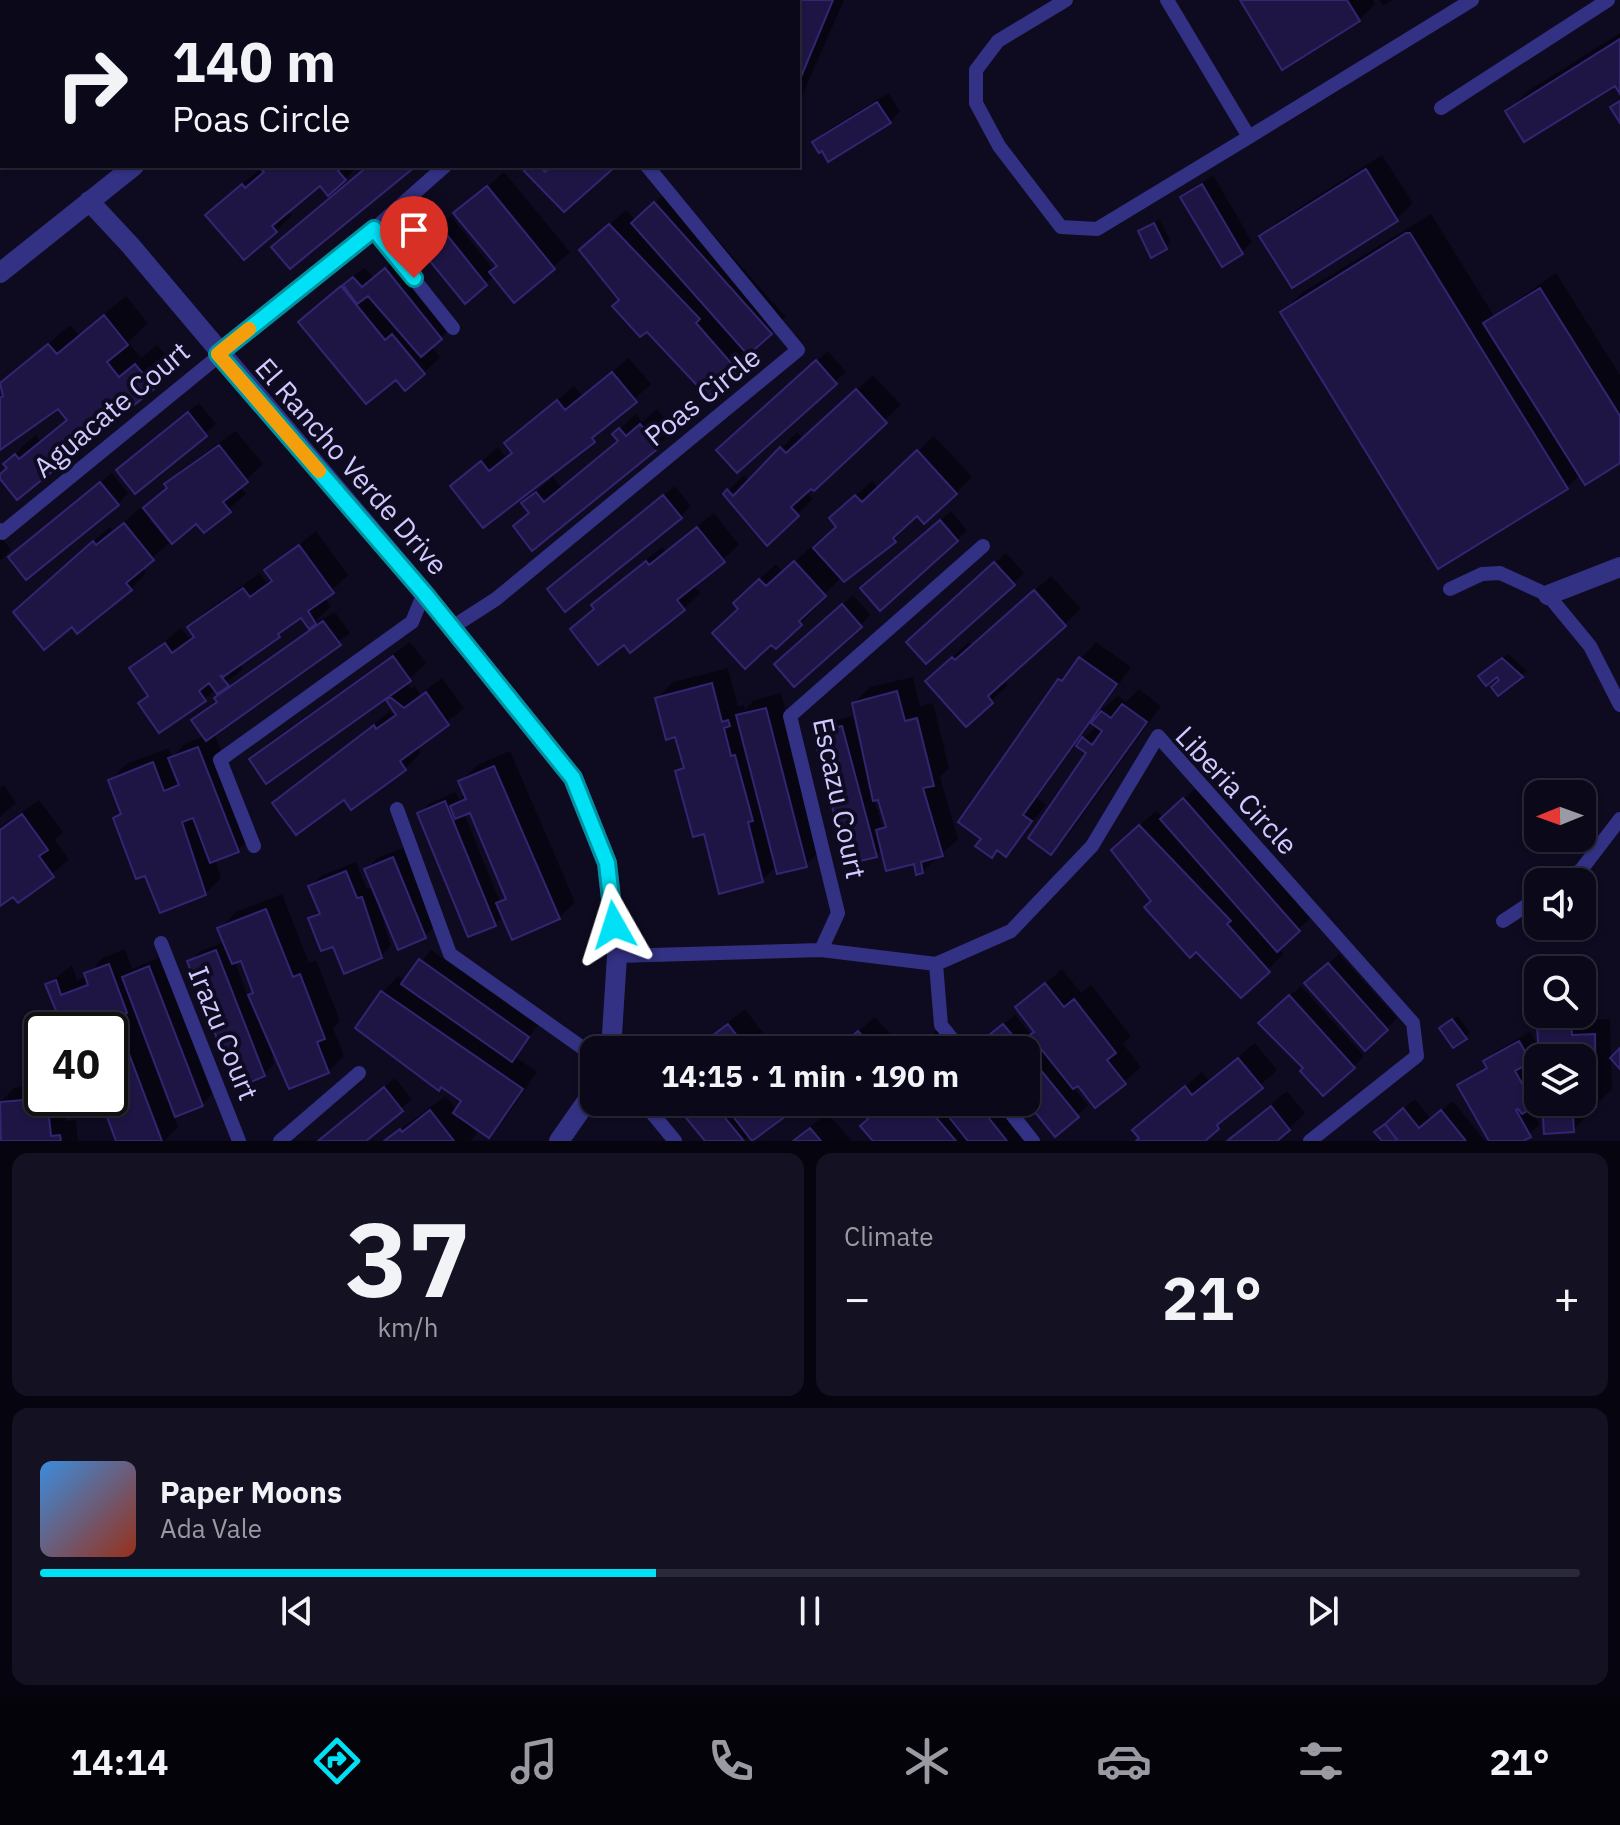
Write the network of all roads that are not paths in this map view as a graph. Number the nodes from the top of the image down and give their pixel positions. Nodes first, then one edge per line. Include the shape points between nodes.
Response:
1 (1066, 0) edge
2 (1167, 0) edge
3 (1472, 0) edge
4 (1608, 0) edge
5 (1441, 108) dead end
6 (1249, 137) junction
7 (131, 168) edge
8 (443, 168) edge
9 (649, 168) edge
10 (89, 201) junction
11 (374, 229) junction
12 (0, 273) edge
13 (453, 328) dead end
14 (218, 354) junction
15 (0, 530) edge
16 (983, 546) dead end
17 (1620, 567) edge
18 (1450, 589) dead end
19 (424, 593) junction
20 (1548, 595) junction
21 (451, 628) junction
22 (1620, 705) edge
23 (397, 809) dead end
24 (1620, 819) edge
25 (254, 846) dead end
26 (1583, 868) edge
27 (1524, 907) edge
28 (1503, 921) dead end
29 (161, 943) dead end
30 (821, 950) junction
31 (617, 956) junction
32 (936, 964) junction
33 (612, 1036) edge
34 (950, 1036) edge
35 (580, 1046) edge
36 (359, 1073) dead end
37 (580, 1111) edge
38 (654, 1116) edge
39 (1013, 1116) edge
40 (239, 1141) edge
41 (280, 1141) edge
42 (559, 1141) edge
43 (675, 1141) edge
44 (1033, 1141) edge
45 (1310, 1141) edge

1 - 6 lane via 998,41 976,70 976,103 999,146 1061,227 1097,229
2 - 6 lane
3 - 6 lane
4 - 5 lane
7 - 10 street
8 - 11 lane
9 - 21 lane, Poas Circle via 798,350 496,599
10 - 12 street
10 - 14 street, El Rancho Verde Drive
11 - 13 lane
11 - 14 lane
14 - 15 lane, Aguacate Court
14 - 19 street, El Rancho Verde Drive
16 - 30 lane, Escazu Court via 790,716 838,913
17 - 20 street
18 - 20 lane via 1482,574 1500,573
19 - 21 street, El Rancho Verde Drive
19 - 25 lane via 412,622 220,760
20 - 22 lane via 1590,646
21 - 31 street, El Rancho Verde Drive via 573,778 607,863
23 - 35 lane via 450,954
24 - 26 lane
27 - 28 lane
29 - 40 lane, Irazu Court
30 - 31 lane
30 - 32 lane
31 - 33 street, El Rancho Verde Drive
32 - 34 lane via 941,1025
32 - 45 lane, Liberia Circle via 1011,931 1092,846 1158,736 1413,1023 1417,1056
36 - 41 lane
37 - 42 street
38 - 43 lane
39 - 44 lane

